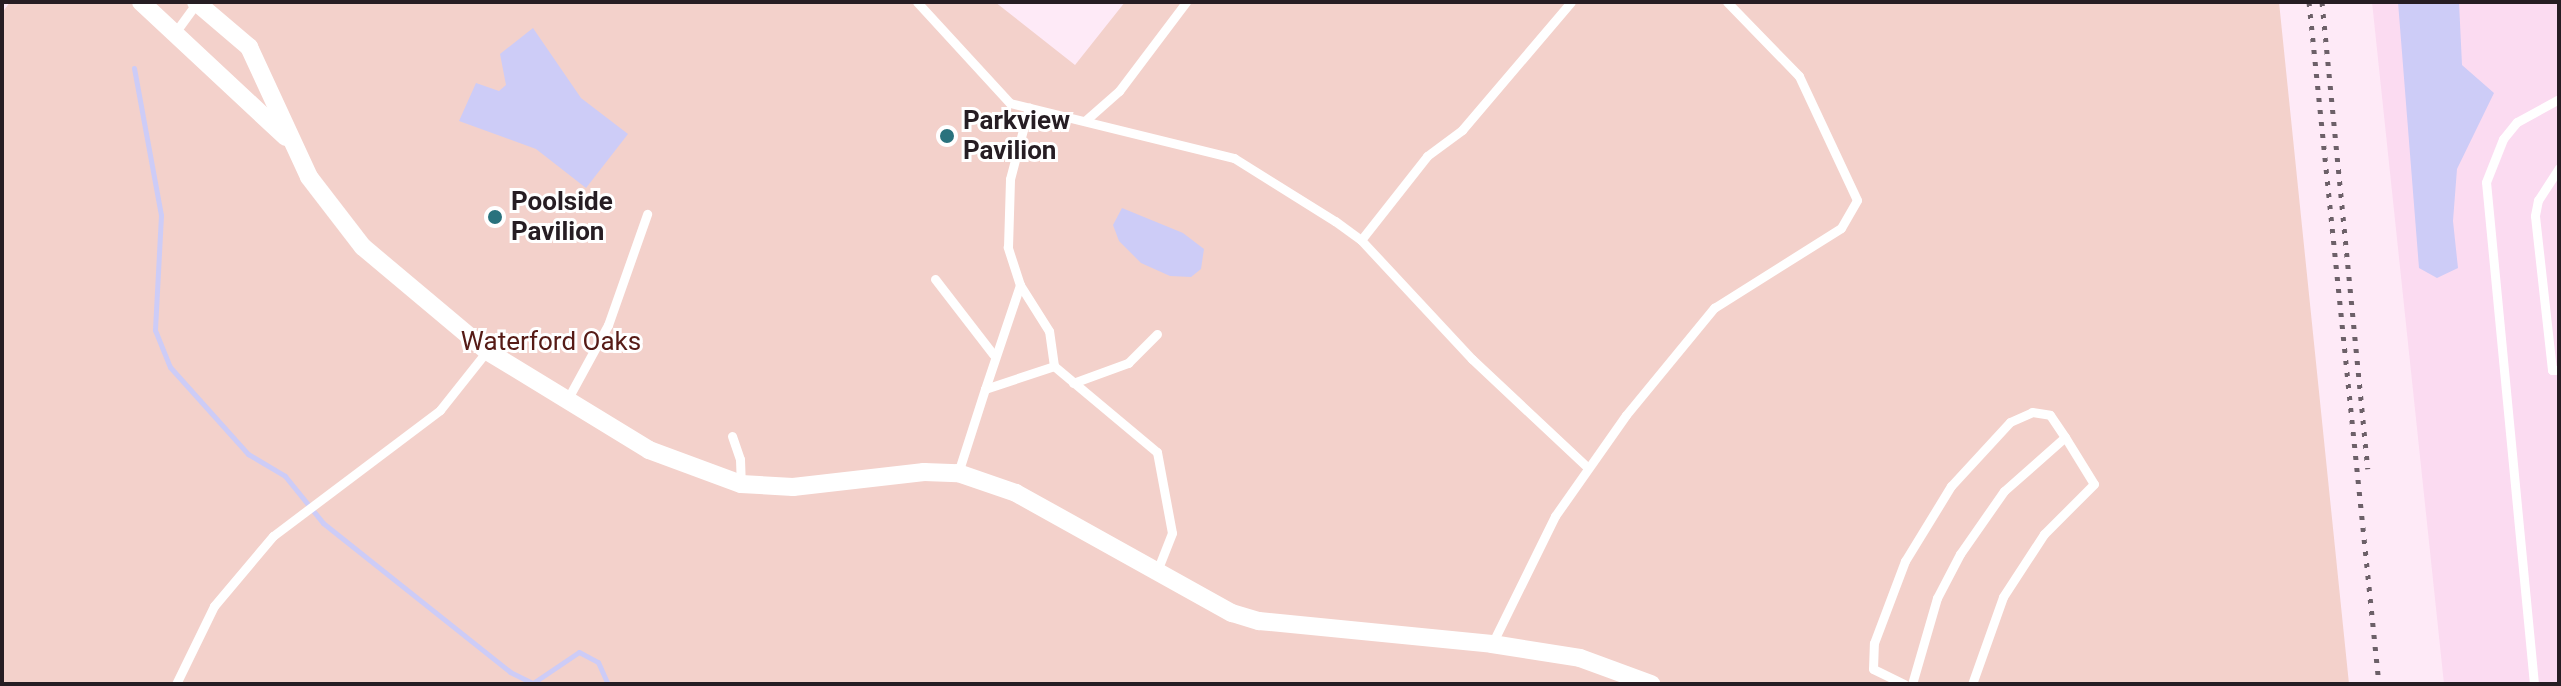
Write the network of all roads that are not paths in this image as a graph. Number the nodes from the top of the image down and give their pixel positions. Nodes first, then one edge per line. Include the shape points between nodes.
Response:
1 (141, 2) edge
2 (196, 2) edge
3 (917, 2) edge
4 (1186, 2) edge
5 (1571, 2) edge
6 (1727, 2) edge
7 (177, 30) junction
8 (2559, 99) edge
9 (1029, 107) junction
10 (1086, 120) junction
11 (286, 137) junction
12 (2559, 168) edge
13 (647, 214) dead end
14 (1361, 240) junction
15 (935, 279) dead end
16 (1020, 285) junction
17 (1157, 334) dead end
18 (487, 351) junction
19 (993, 354) junction
20 (1054, 366) junction
21 (2559, 370) edge
22 (1073, 383) junction
23 (985, 389) junction
24 (566, 402) junction
25 (732, 436) dead end
26 (2065, 437) junction
27 (1588, 468) junction
28 (958, 473) junction
29 (741, 484) junction
30 (1157, 571) junction
31 (1492, 644) junction
32 (176, 684) edge
33 (1651, 684) edge
34 (1904, 684) edge
35 (1912, 684) edge
36 (1972, 684) edge
37 (2534, 684) edge

1 - 7 street
2 - 7 lane
2 - 11 street via 249,47 280,104
3 - 9 lane via 1010,103
4 - 10 lane via 1119,91
5 - 14 lane via 1462,130 1427,156
6 - 27 lane via 1799,76 1857,200 1841,228 1714,308
7 - 11 street
8 - 37 lane via 2536,108 2503,139 2486,182 2485,204
9 - 10 lane
9 - 16 lane via 1010,179 1008,247
10 - 14 lane via 1234,158
11 - 18 street via 309,177 363,247
12 - 21 lane via 2538,200 2535,216 2552,370
13 - 24 lane via 608,325
14 - 27 lane via 1472,359
15 - 19 lane
16 - 19 lane
16 - 20 lane via 1049,331
17 - 22 lane via 1128,363
18 - 24 street
18 - 32 lane via 440,410 273,536 214,606
19 - 23 lane
20 - 22 lane
20 - 23 lane
22 - 30 lane via 1157,452 1172,533
23 - 28 lane
24 - 29 street via 649,450
25 - 29 lane
26 - 34 lane via 2050,415 2032,412 2010,422 1940,503 1905,561 1874,643 1873,669
26 - 35 lane via 2004,491 1960,554 1937,598
26 - 36 lane via 2094,484 2044,534 2003,597
27 - 31 lane via 1522,575
28 - 29 street via 793,487
28 - 30 street via 1016,493
30 - 31 street via 1232,613 1259,621
31 - 33 street via 1580,658

